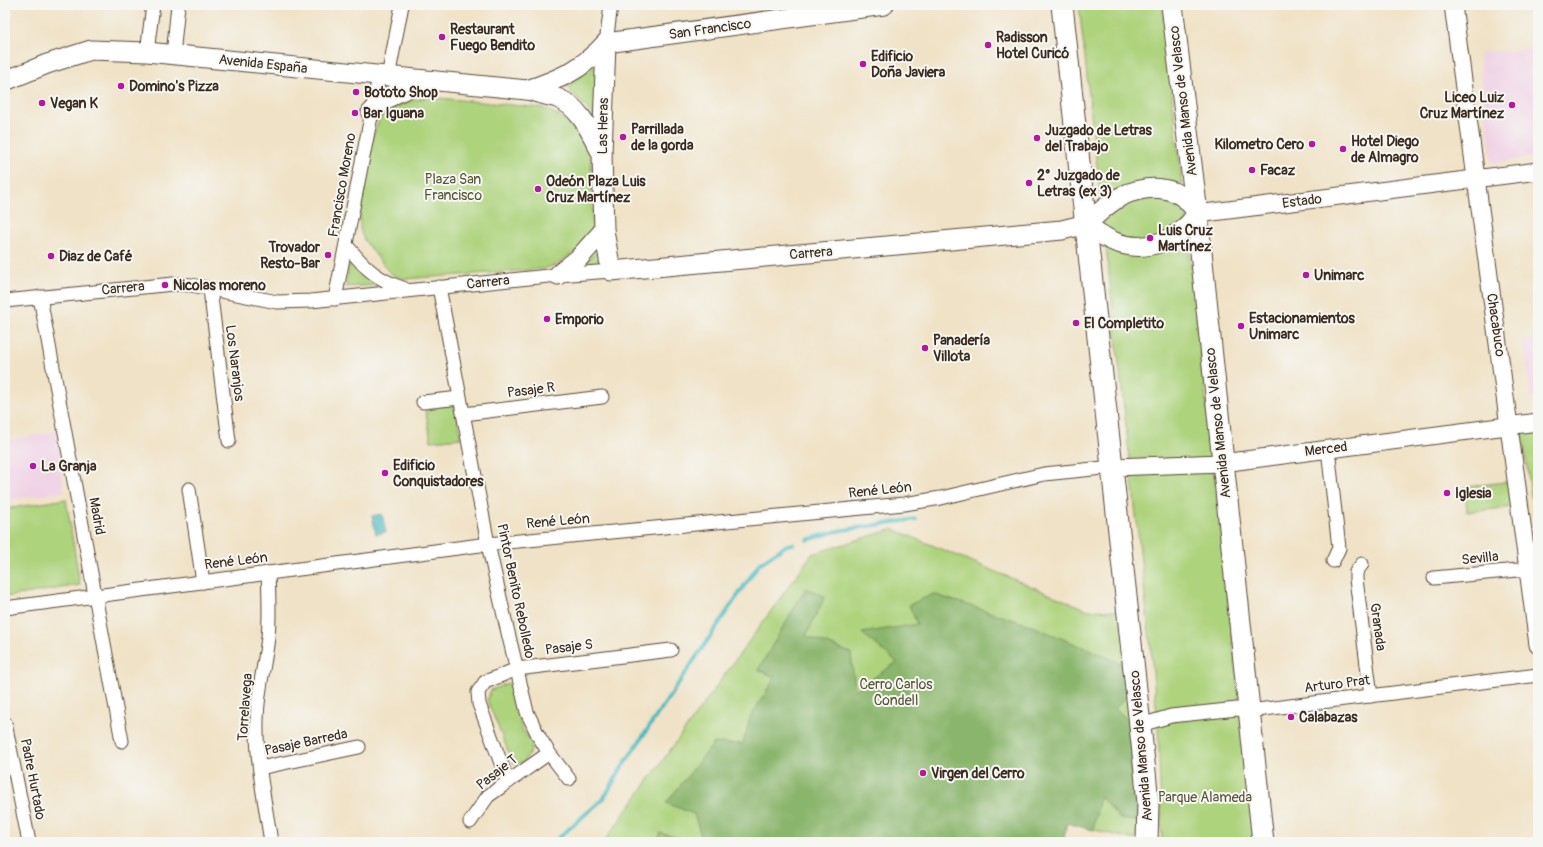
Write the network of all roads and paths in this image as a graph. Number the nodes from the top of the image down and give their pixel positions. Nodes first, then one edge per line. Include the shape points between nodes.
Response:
1 (152, 5) edge
2 (178, 5) edge
3 (402, 5) edge
4 (611, 5) edge
5 (884, 5) edge
6 (1062, 5) edge
7 (1172, 5) edge
8 (1453, 5) edge
9 (606, 43) junction
10 (147, 52) junction
11 (173, 55) junction
12 (383, 76) junction
13 (5, 81) edge
14 (427, 81) junction
15 (527, 90) junction
16 (371, 113) junction
17 (602, 154) junction
18 (1538, 171) edge
19 (1476, 179) junction
20 (1197, 214) junction
21 (1086, 224) junction
22 (604, 230) junction
23 (347, 246) junction
24 (611, 271) junction
25 (558, 275) junction
26 (439, 287) junction
27 (210, 289) junction
28 (408, 290) junction
29 (40, 297) junction
30 (335, 299) junction
31 (5, 301) edge
32 (602, 396) dead end
33 (460, 398) junction
34 (423, 402) dead end
35 (464, 414) junction
36 (1538, 422) edge
37 (1509, 426) junction
38 (229, 442) dead end
39 (1328, 449) junction
40 (1222, 463) junction
41 (1112, 467) junction
42 (189, 489) dead end
43 (488, 544) junction
44 (1333, 561) dead end
45 (1362, 564) dead end
46 (1528, 569) junction
47 (268, 573) junction
48 (1434, 578) dead end
49 (203, 582) junction
50 (96, 596) junction
51 (5, 608) edge
52 (1538, 646) edge
53 (671, 650) dead end
54 (517, 670) junction
55 (1538, 675) edge
56 (1371, 696) junction
57 (1249, 711) junction
58 (5, 723) edge
59 (1141, 725) junction
60 (122, 742) dead end
61 (359, 747) dead end
62 (549, 753) junction
63 (260, 768) junction
64 (569, 779) dead end
65 (508, 782) junction
66 (470, 822) dead end
67 (29, 842) edge
68 (271, 842) edge
69 (1147, 842) edge
70 (1263, 842) edge

1 - 10 street
2 - 11 street
3 - 12 street, Francisco Moreno
4 - 9 street, Las Heras
5 - 9 main road, San Francisco
6 - 21 main road, Avenida Manso de Velasco
7 - 20 main road, Avenida Manso de Velasco
8 - 19 street, Chacabuco
9 - 15 main road, Avenida España via 592,59 574,71
9 - 17 main road, Las Heras
10 - 11 main road, Avenida España
10 - 13 main road, Avenida España via 91,50
11 - 12 main road, Avenida España
12 - 14 main road, Avenida España
12 - 16 street, Francisco Moreno
14 - 15 main road, Avenida España
14 - 16 main road via 392,95
15 - 17 main road, Avenida España via 559,99 571,108 582,118
16 - 23 street, Francisco Moreno
17 - 22 main road, Las Heras
18 - 19 street, Estado
19 - 20 street, Estado
19 - 37 street, Chacabuco
20 - 21 main road via 1184,230 1174,237 1143,246 1115,242
20 - 21 main road via 1189,201 1175,192 1158,188 1140,189 1121,196
20 - 40 main road, Avenida Manso de Velasco
21 - 24 main road, Carrera via 1062,230
21 - 41 main road, Avenida Manso de Velasco
22 - 24 main road, Las Heras
22 - 25 main road via 578,259
23 - 28 street, Carrera via 374,274
23 - 30 street, Francisco Moreno
24 - 25 street, Carrera
25 - 26 street, Carrera
26 - 28 street, Carrera
26 - 33 street, Pintor Benito Rebolledo
27 - 29 street, Carrera via 164,284
27 - 30 street, Carrera via 277,302
27 - 38 street, Los Naranjos
28 - 30 street, Carrera
29 - 31 street, Carrera
29 - 50 street, Madrid
32 - 35 street, Pasaje R
33 - 34 street
33 - 35 street, Pintor Benito Rebolledo
35 - 43 street, Pintor Benito Rebolledo
36 - 37 street, Merced
37 - 39 street, Merced
37 - 46 street, Chacabuco
39 - 40 street, Merced
39 - 44 street via 1339,548
40 - 41 street, Merced
40 - 57 main road, Avenida Manso de Velasco
41 - 43 street, René León via 1044,474 904,504
41 - 59 main road, Avenida Manso de Velasco
42 - 49 street
43 - 47 street, René León
43 - 54 street, Pintor Benito Rebolledo
45 - 56 street, Granada via 1356,572 1356,579
46 - 48 street, Sevilla
46 - 52 street, Chacabuco
47 - 49 street, René León
47 - 63 street, Torrelavega via 268,637 257,720
49 - 50 street, René León
50 - 51 street, René León
50 - 60 street, Madrid
53 - 54 street, Pasaje S
54 - 62 street, Pintor Benito Rebolledo via 527,712
54 - 65 street, Pasaje S via 485,682 478,692 479,704
55 - 56 street, Arturo Prat
56 - 57 street, Arturo Prat
57 - 59 street, Arturo Prat via 1237,709 1171,716
57 - 70 main road, Avenida Manso de Velasco
58 - 67 street, Padre Hurtado
59 - 69 main road, Avenida Manso de Velasco via 1147,788
61 - 63 street, Pasaje Barreda
62 - 64 street, Pintor Benito Rebolledo
62 - 65 street, Pasaje T
63 - 68 street, Torrelavega
65 - 66 street, Pasaje T via 488,796

